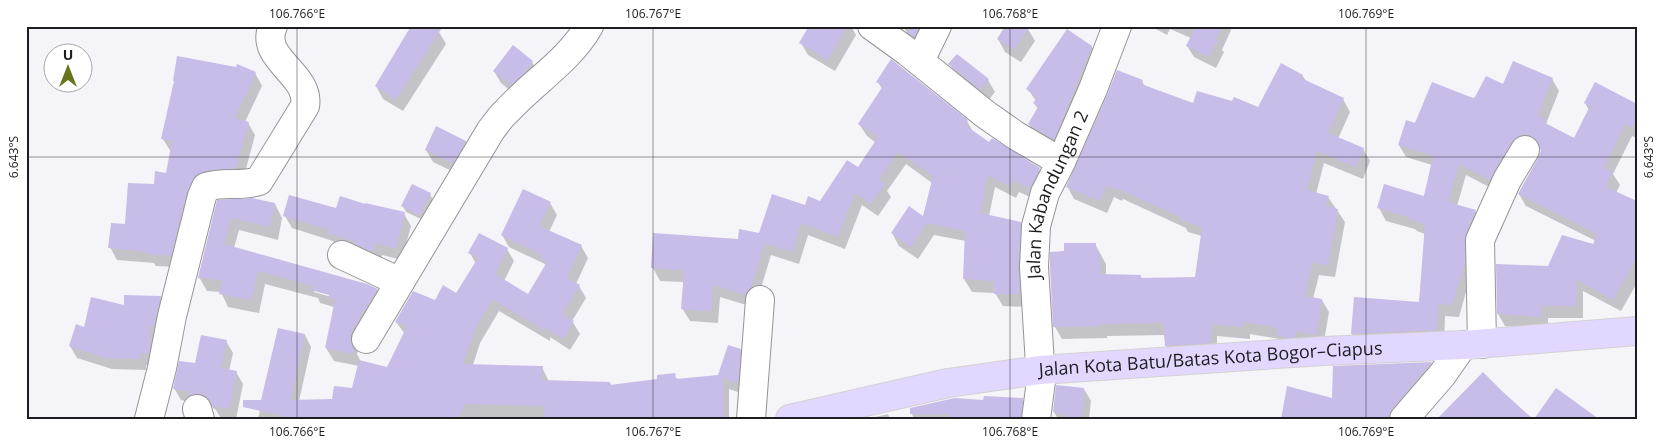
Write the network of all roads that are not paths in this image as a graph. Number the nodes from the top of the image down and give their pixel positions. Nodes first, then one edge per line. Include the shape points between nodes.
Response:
1 (273, 26) edge
2 (589, 26) edge
3 (872, 26) edge
4 (937, 26) edge
5 (1117, 26) edge
6 (920, 61) junction
7 (1525, 150) dead end
8 (1061, 162) junction
9 (342, 256) dead end
10 (400, 282) junction
11 (760, 300) dead end
12 (1637, 331) edge
13 (366, 339) dead end
14 (1472, 345) junction
15 (1040, 370) junction
16 (852, 412) edge
17 (149, 419) edge
18 (751, 419) edge
19 (790, 419) edge
20 (1036, 419) edge
21 (1404, 419) edge

1 - 17 street via 270,31 272,49 304,89 305,106 259,181 206,187
2 - 10 street via 584,36 505,112 491,130
3 - 6 street
4 - 6 street
5 - 8 street, Jalan Kabandungan 2
6 - 8 street via 1015,136
7 - 14 street via 1481,234
8 - 15 street, Jalan Kabandungan 2 via 1044,193 1036,226 1034,267
9 - 10 street
10 - 13 street
11 - 18 street
12 - 14 main road, Jalan Kota Batu/Batas Kota Bogor–Ciapus
14 - 15 main road, Jalan Kota Batu/Batas Kota Bogor–Ciapus via 1323,351
14 - 21 street
15 - 16 main road, Jalan Kota Batu/Batas Kota Bogor–Ciapus via 948,383
15 - 20 street, Jalan Kabandungan 2
16 - 19 main road, Jalan Kota Batu/Batas Kota Bogor–Ciapus

